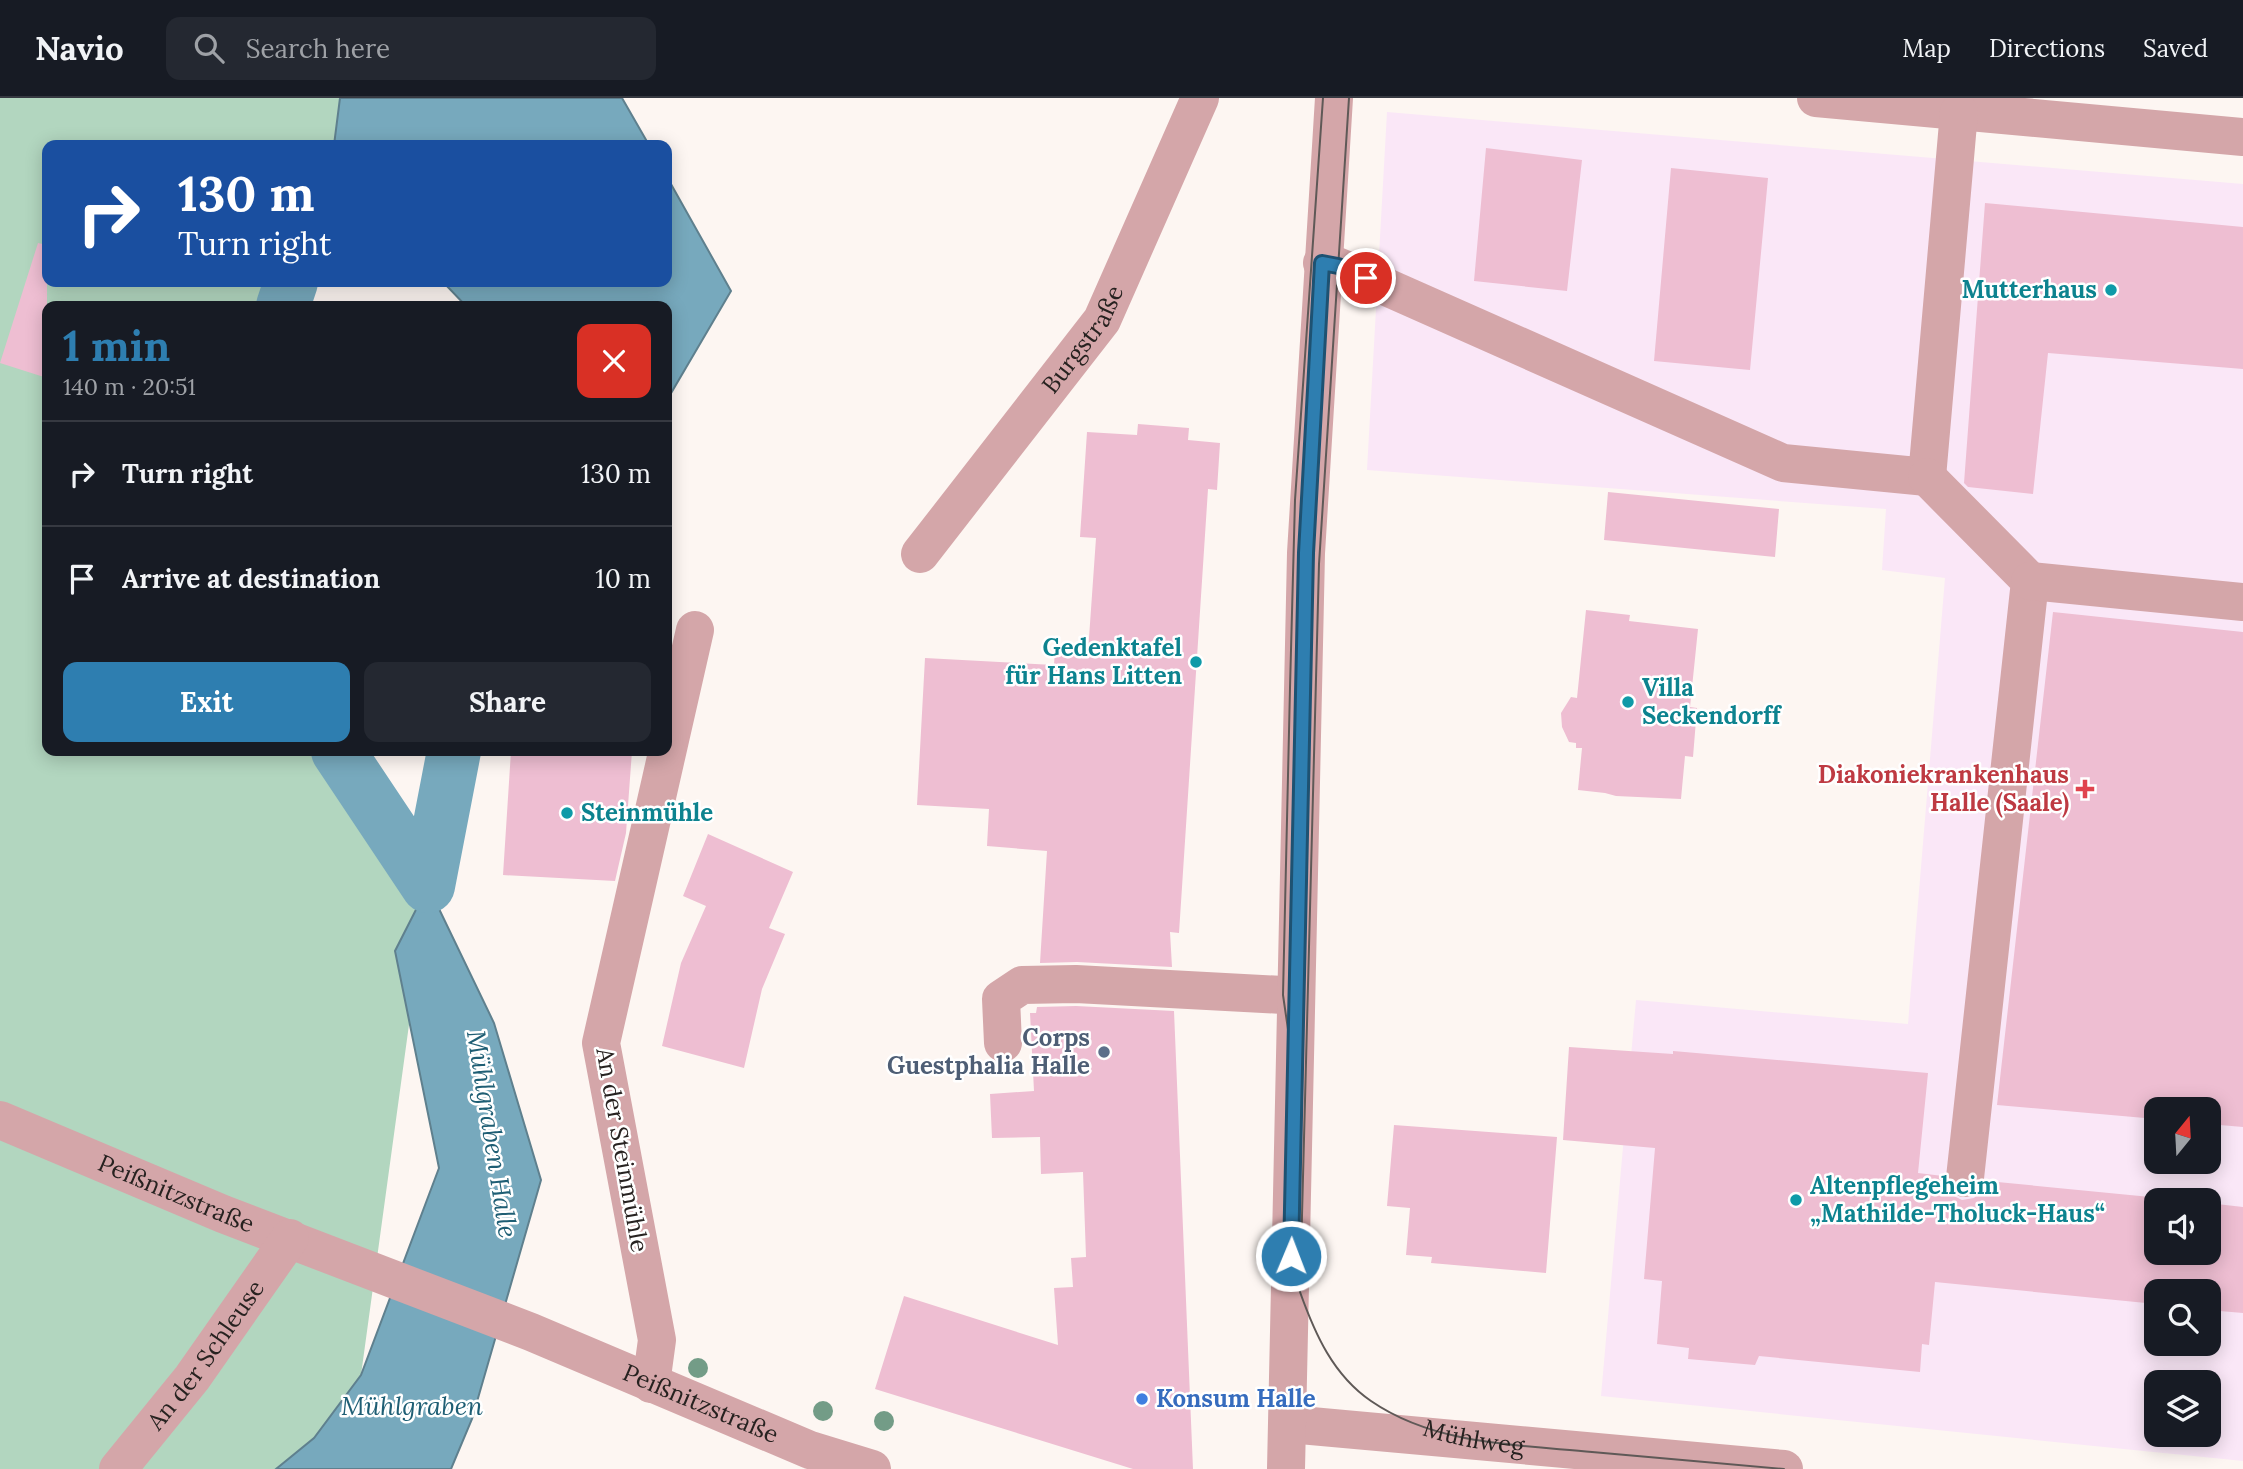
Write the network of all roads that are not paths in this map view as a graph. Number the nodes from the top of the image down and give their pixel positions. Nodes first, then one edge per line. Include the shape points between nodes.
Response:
1 (1200, 98) edge
2 (1334, 98) edge
3 (1816, 98) edge
4 (1959, 112) junction
5 (2243, 137) edge
6 (1322, 263) junction
7 (1927, 477) junction
8 (920, 554) dead end
9 (2030, 581) junction
10 (2243, 601) edge
11 (695, 630) dead end
12 (672, 731) edge
13 (666, 756) edge
14 (1295, 993) junction
15 (1003, 1043) dead end
16 (0, 1119) edge
17 (1965, 1178) dead end
18 (290, 1238) junction
19 (650, 1384) junction
20 (1289, 1424) junction
21 (808, 1459) edge
22 (118, 1469) edge
23 (872, 1469) edge
24 (1286, 1469) edge
25 (1784, 1469) edge

1 - 8 street, Burgstraße via 1102,320
2 - 6 street
3 - 4 street
4 - 5 street
4 - 7 street
6 - 7 street via 1366,278 1783,463
6 - 14 street via 1306,553
7 - 9 street
9 - 10 street
9 - 17 street
11 - 12 street, An der Steinmühle
13 - 19 street, An der Steinmühle via 601,1043 657,1340
14 - 15 street via 1022,985 1001,999
14 - 20 street
16 - 18 street, Peißnitzstraße
18 - 19 street, Peißnitzstraße
18 - 22 street, An der Schleuse via 192,1378
19 - 21 street, Peißnitzstraße
20 - 24 street
20 - 25 street, Mühlweg
21 - 23 street, Peißnitzstraße

